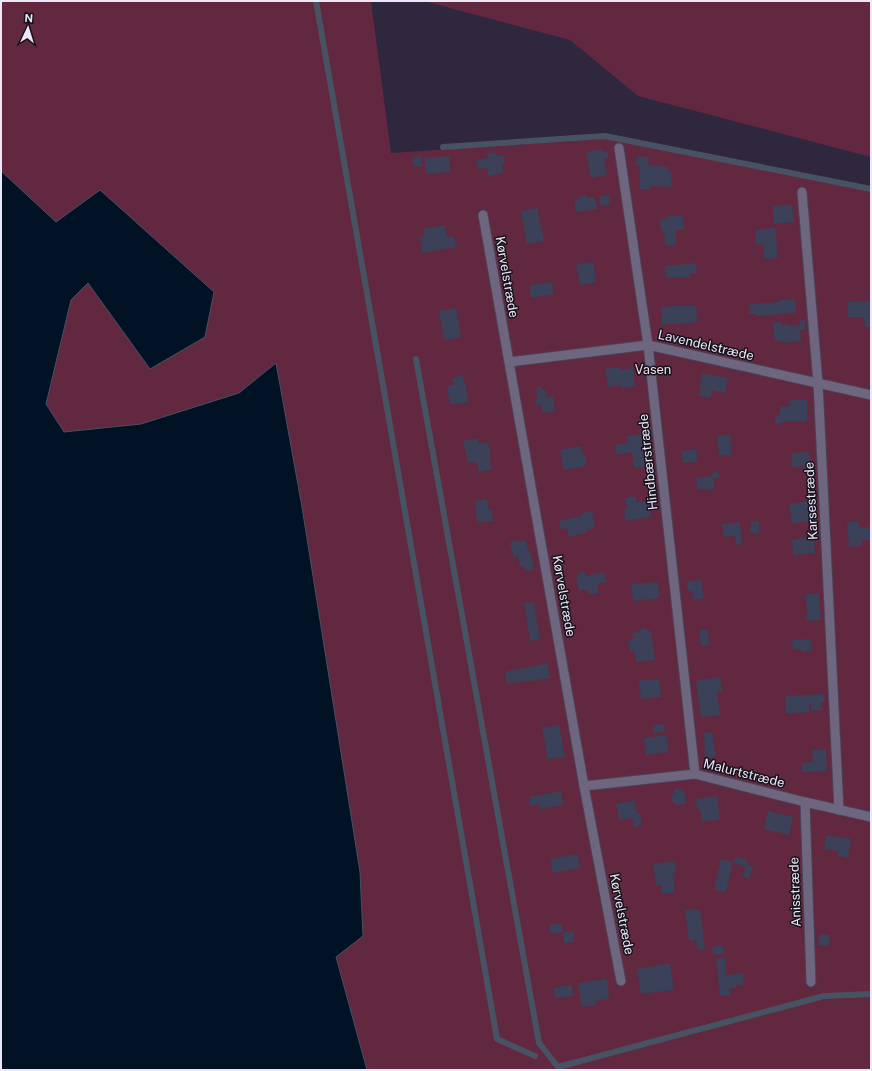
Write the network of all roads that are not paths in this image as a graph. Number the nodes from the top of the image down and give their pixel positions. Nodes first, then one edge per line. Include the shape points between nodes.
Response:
1 (619, 148) dead end
2 (802, 192) dead end
3 (483, 215) dead end
4 (648, 345) junction
5 (509, 362) junction
6 (818, 383) junction
7 (871, 395) edge
8 (695, 774) junction
9 (584, 786) junction
10 (805, 802) junction
11 (839, 810) junction
12 (871, 817) edge
13 (621, 981) dead end
14 (811, 982) dead end

1 - 4 lane, Hindbærstræde
2 - 6 lane, Karsestræde
3 - 5 lane, Kørvelstræde
4 - 5 lane, Lavendelstræde
4 - 6 lane, Lavendelstræde
4 - 8 lane, Hindbærstræde
5 - 9 lane, Kørvelstræde
6 - 7 lane, Lavendelstræde
6 - 11 lane, Karsestræde
8 - 9 lane, Malurtstræde
8 - 10 lane, Malurtstræde
9 - 13 lane, Kørvelstræde
10 - 11 lane, Malurtstræde
10 - 14 lane, Anisstræde
11 - 12 lane, Malurtstræde

